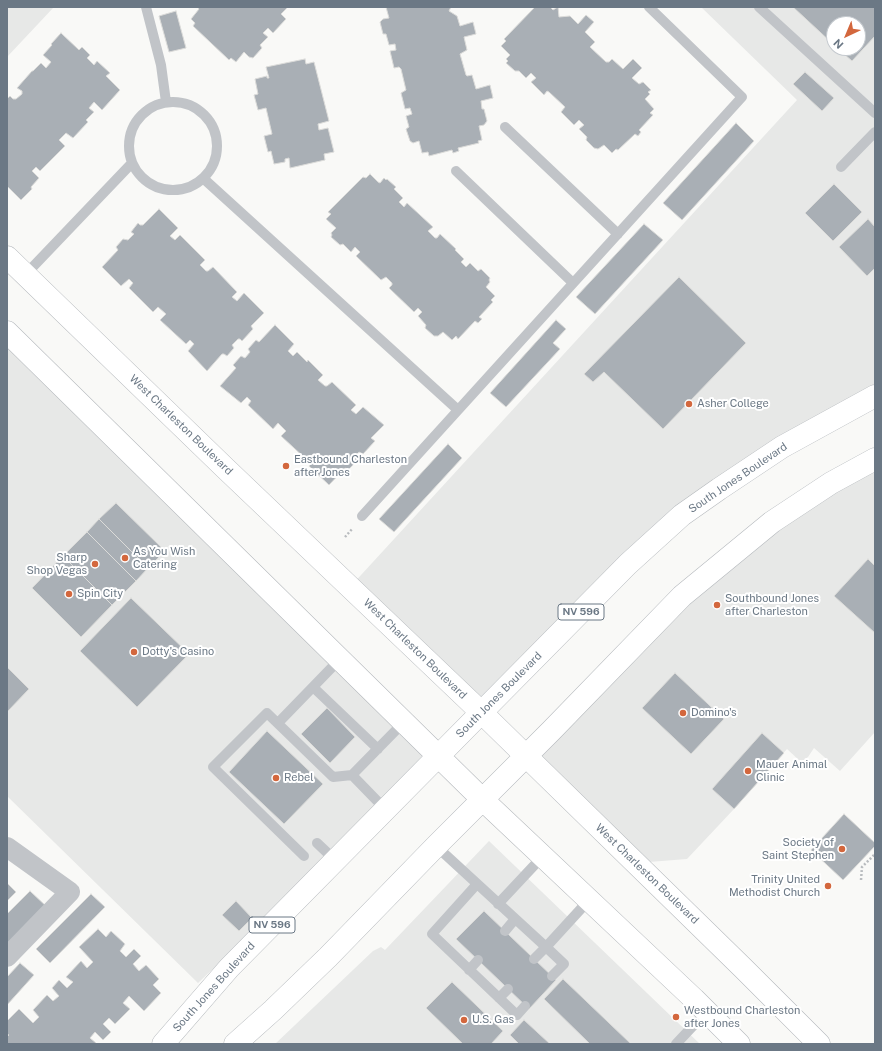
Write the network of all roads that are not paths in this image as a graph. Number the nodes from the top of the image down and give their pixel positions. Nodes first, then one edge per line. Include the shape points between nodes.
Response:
1 (146, 7) edge
2 (649, 7) edge
3 (759, 7) edge
4 (166, 102) junction
5 (875, 113) edge
6 (505, 127) dead end
7 (875, 132) edge
8 (132, 163) junction
9 (841, 166) dead end
10 (456, 171) dead end
11 (204, 179) junction
12 (618, 234) junction
13 (7, 257) edge
14 (26, 274) junction
15 (573, 284) junction
16 (7, 332) edge
17 (875, 396) edge
18 (458, 410) junction
19 (875, 459) edge
20 (362, 516) dead end
21 (340, 659) junction
22 (313, 686) junction
23 (482, 713) junction
24 (404, 722) junction
25 (278, 724) junction
26 (378, 749) junction
27 (438, 756) junction
28 (526, 757) junction
29 (352, 775) junction
30 (483, 800) junction
31 (385, 809) junction
32 (317, 843) dead end
33 (436, 846) junction
34 (7, 847) edge
35 (304, 856) dead end
36 (542, 857) junction
37 (336, 861) junction
38 (477, 884) junction
39 (589, 900) junction
40 (498, 904) junction
41 (515, 919) junction
42 (505, 931) dead end
43 (546, 947) junction
44 (7, 957) edge
45 (534, 959) dead end
46 (478, 960) dead end
47 (469, 970) junction
48 (552, 976) dead end
49 (508, 989) dead end
50 (499, 998) junction
51 (525, 1006) dead end
52 (707, 1011) junction
53 (163, 1044) edge
54 (235, 1044) edge
55 (676, 1044) edge
56 (739, 1044) edge
57 (819, 1044) edge

1 - 4 lane via 161,65
2 - 12 lane via 742,97
3 - 5 lane
4 - 8 lane via 154,106 135,124 130,137
4 - 11 lane via 193,107 204,114 212,126 217,139 217,154 213,167
6 - 12 lane
7 - 9 lane
8 - 11 lane via 150,185 164,190 178,191 192,187
8 - 14 lane
10 - 15 lane
11 - 18 lane
12 - 15 lane
13 - 14 main road, West Charleston Boulevard
14 - 23 main road, West Charleston Boulevard
15 - 18 lane
16 - 21 main road
17 - 23 main road, South Jones Boulevard / NV 596 via 782,447 682,515 628,564
18 - 20 lane
19 - 28 main road via 831,483 772,522 682,596
21 - 22 lane
21 - 24 main road
22 - 25 lane
22 - 26 lane
23 - 27 main road, South Jones Boulevard / NV 596
23 - 28 main road, West Charleston Boulevard
24 - 26 lane
24 - 27 main road
25 - 29 lane via 333,777
25 - 35 lane via 267,713 213,767
26 - 29 lane
27 - 30 main road
27 - 31 main road, South Jones Boulevard / NV 596
28 - 30 main road
28 - 57 main road, West Charleston Boulevard
29 - 31 lane
30 - 33 main road
30 - 36 main road
31 - 37 main road, South Jones Boulevard / NV 596
32 - 37 lane
33 - 38 lane
33 - 54 main road via 290,994
34 - 44 street via 70,892
36 - 39 main road
36 - 40 lane
37 - 53 main road, South Jones Boulevard / NV 596 via 229,968
38 - 40 lane
38 - 47 lane via 432,934
39 - 43 lane
39 - 52 main road
40 - 41 lane
41 - 42 lane
41 - 43 lane
43 - 45 lane
43 - 48 lane via 564,964
46 - 47 lane
47 - 50 lane
49 - 50 lane
50 - 51 lane via 516,1015
52 - 55 lane
52 - 56 main road

